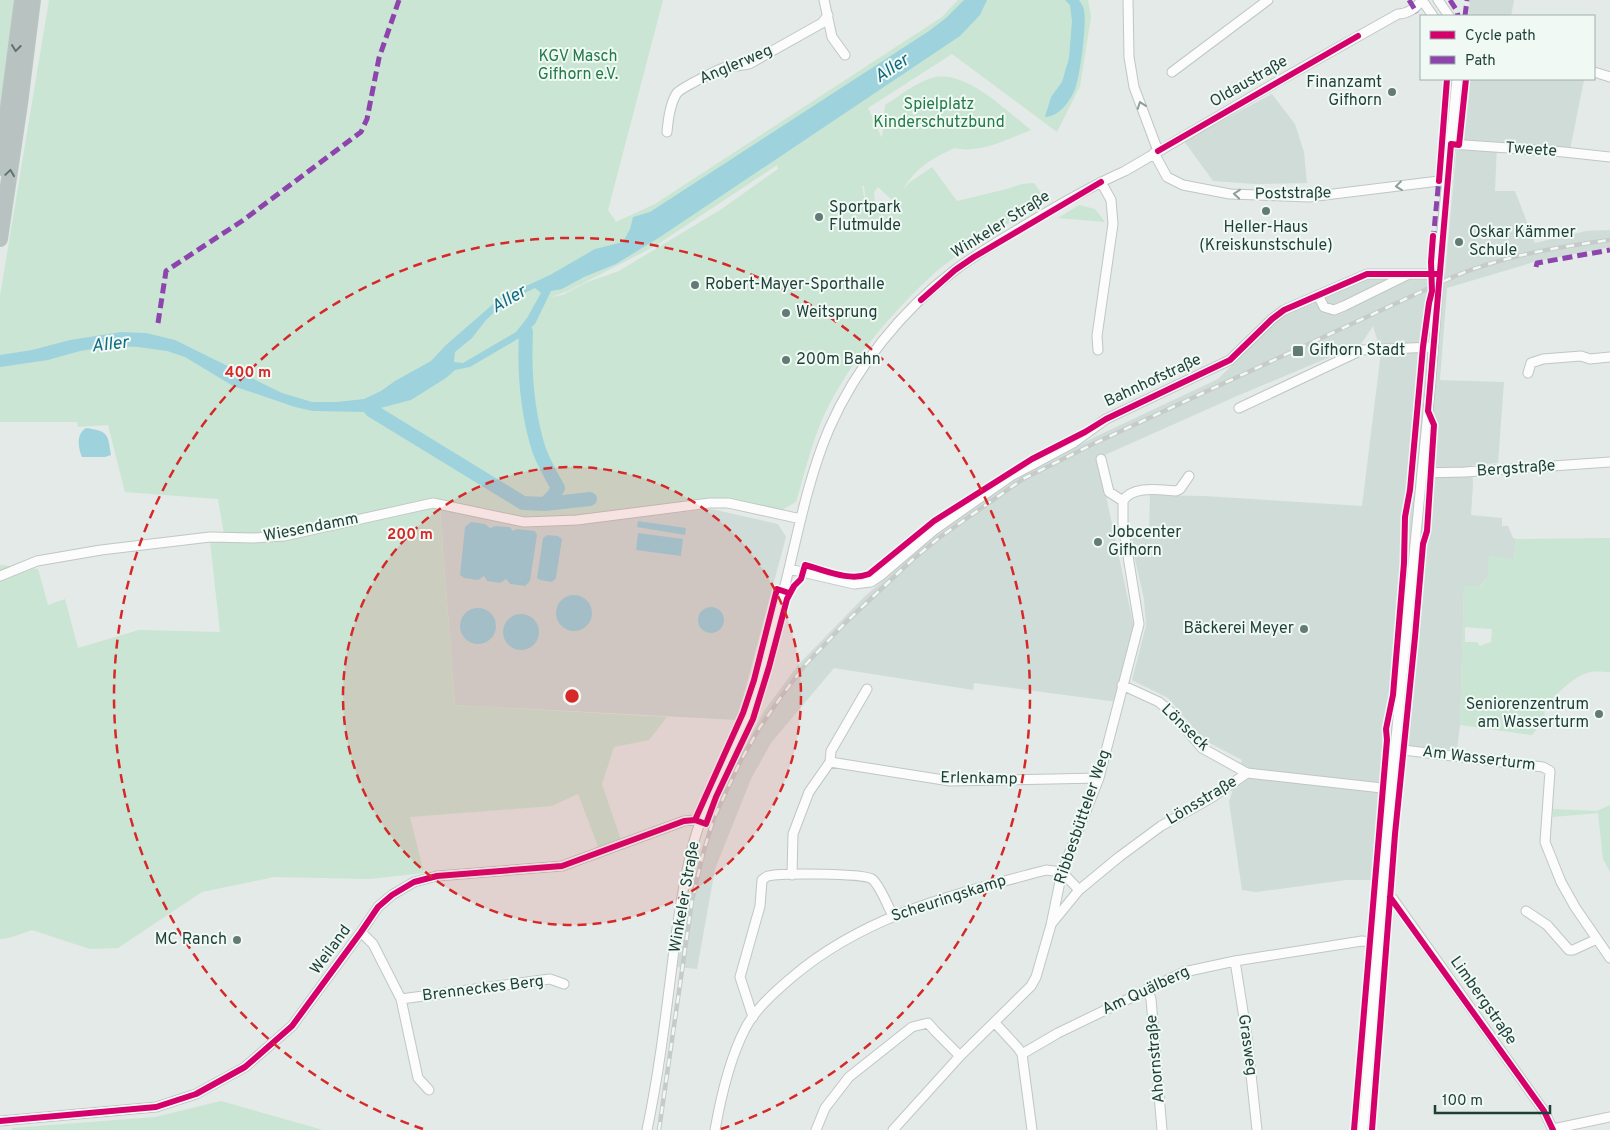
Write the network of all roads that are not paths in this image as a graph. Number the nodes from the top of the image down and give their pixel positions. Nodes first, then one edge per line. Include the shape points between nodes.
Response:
1 (22, 0) edge
2 (33, 0) edge
3 (824, 0) edge
4 (1128, 0) edge
5 (1268, 0) edge
6 (1415, 0) edge
7 (1422, 0) edge
8 (1438, 0) edge
9 (1398, 14) junction
10 (828, 15) junction
11 (1432, 15) edge
12 (1448, 15) edge
13 (845, 55) dead end
14 (1172, 72) dead end
15 (1595, 72) edge
16 (1610, 77) edge
17 (1457, 80) edge
18 (667, 132) dead end
19 (1451, 144) junction
20 (1156, 152) junction
21 (1610, 157) edge
22 (0, 168) edge
23 (1447, 181) junction
24 (1101, 182) junction
25 (0, 239) edge
26 (1410, 274) junction
27 (1439, 274) junction
28 (1318, 295) junction
29 (1433, 347) junction
30 (1098, 350) dead end
31 (1610, 357) edge
32 (1528, 373) dead end
33 (1239, 408) dead end
34 (1101, 459) dead end
35 (1610, 462) edge
36 (1422, 473) junction
37 (1189, 476) dead end
38 (1122, 501) junction
39 (801, 518) junction
40 (789, 569) junction
41 (0, 576) edge
42 (1122, 685) junction
43 (867, 689) dead end
44 (1395, 749) junction
45 (830, 762) junction
46 (1247, 773) junction
47 (1099, 778) junction
48 (1391, 789) junction
49 (700, 822) junction
50 (1062, 872) junction
51 (792, 875) junction
52 (1079, 890) junction
53 (1383, 895) junction
54 (1526, 911) dead end
55 (893, 916) junction
56 (1051, 925) junction
57 (361, 932) junction
58 (1597, 939) junction
59 (1379, 944) junction
60 (1610, 958) edge
61 (1235, 961) junction
62 (564, 984) dead end
63 (1147, 989) junction
64 (401, 999) junction
65 (753, 1017) junction
66 (995, 1023) junction
67 (1022, 1054) junction
68 (960, 1056) junction
69 (429, 1090) dead end
70 (1610, 1117) edge
71 (0, 1121) edge
72 (647, 1130) edge
73 (715, 1130) edge
74 (816, 1130) edge
75 (893, 1130) edge
76 (1032, 1130) edge
77 (1162, 1130) edge
78 (1258, 1130) edge
79 (1363, 1130) edge
80 (1553, 1130) edge

1 -> 22 highway
25 -> 2 highway
3 - 10 street
20 -> 4 street, Poststraße via 1134,87 1129,57
5 - 14 street
6 - 9 street, Oldaustraße via 1401,8
7 - 9 street, Oldaustraße via 1404,14
7 - 11 street
8 - 12 street
9 - 20 street, Oldaustraße
10 - 13 street via 832,36
10 - 18 street, Anglerweg via 822,23 749,64 725,67 680,91 675,98
15 - 16 street
17 - 19 street
19 - 21 street, Tweete
19 - 23 street
23 -> 20 street, Poststraße via 1309,197 1230,194 1183,185 1167,177
20 - 24 street, Oldaustraße
23 - 27 street
24 - 30 street via 1111,200 1113,224 1097,336
24 - 39 street, Winkeler Straße via 961,265 926,294 878,346 829,428
26 - 27 street, Bahnhofstraße
26 - 28 street, Bahnhofstraße via 1366,274
26 - 28 street, Bahnhofstraße via 1334,310 1324,307
27 - 29 street
28 - 40 street, Bahnhofstraße via 1278,314 1230,360 1106,418 1073,443 1011,476 934,530 870,582 854,584
29 - 33 street via 1362,350
29 - 36 street
31 - 32 street via 1539,359 1531,364
34 - 38 street via 1109,492
35 - 36 street, Bergstraße
36 - 44 street
37 - 38 street via 1180,489 1135,491
38 - 42 street, Ribbesbütteler Weg via 1122,525 1139,624
39 - 40 street, Winkeler Straße
39 - 41 street, Wiesendamm via 728,503 710,503 577,520 524,522 433,503 284,536 210,537 101,550 37,561
40 - 49 street, Winkeler Straße via 749,715
42 - 46 street, Lönseck via 1159,702 1202,748
42 - 47 street, Ribbesbütteler Weg
43 - 45 street via 832,751
44 - 48 street
44 - 58 street, Am Wasserturm via 1543,767 1550,771 1545,842 1561,882
45 - 47 street, Erlenkamp via 950,782
45 - 51 street via 809,792 793,834
46 - 48 street, Lönsstraße
46 - 52 street, Lönsstraße via 1161,826
47 - 50 street, Ribbesbütteler Weg
48 - 53 street
49 - 57 street, Weiland via 684,821 562,866 437,876 414,882 378,906
49 - 72 street, Winkeler Straße via 684,885
50 - 52 street
50 - 55 street, Scheuringskamp via 1046,870 931,901
50 - 56 street, Ribbesbütteler Weg
51 - 55 street via 871,878
51 - 65 street via 768,876 762,880 760,906 740,978
52 - 56 street, Lönsstraße
53 - 59 street
53 - 80 street, Limbergstraße via 1393,899 1544,1110
54 - 58 street via 1547,925 1569,950
55 - 65 street, Scheuringskamp via 840,942 798,972
56 - 66 street, Ribbesbütteler Weg via 1034,982
57 - 64 street via 373,944
57 - 71 street, Weiland via 292,1026 245,1067 196,1094 156,1107
58 - 60 street
59 - 61 street, Am Quälberg via 1362,941
59 - 79 street
61 - 63 street, Am Quälberg via 1184,972
61 - 78 street, Grasweg
62 - 64 street, Brenneckes Berg via 550,979
63 - 67 street, Am Quälberg via 1058,1032
63 - 77 street, Ahornstraße via 1151,999
64 - 69 street via 418,1078
65 - 73 street, Scheuringskamp via 734,1054
66 - 67 street
66 - 68 street, Ribbesbütteler Weg
67 - 76 street
68 - 74 street via 928,1023 912,1027 849,1077 826,1108
68 - 75 street, Ribbesbütteler Weg
70 - 80 street

